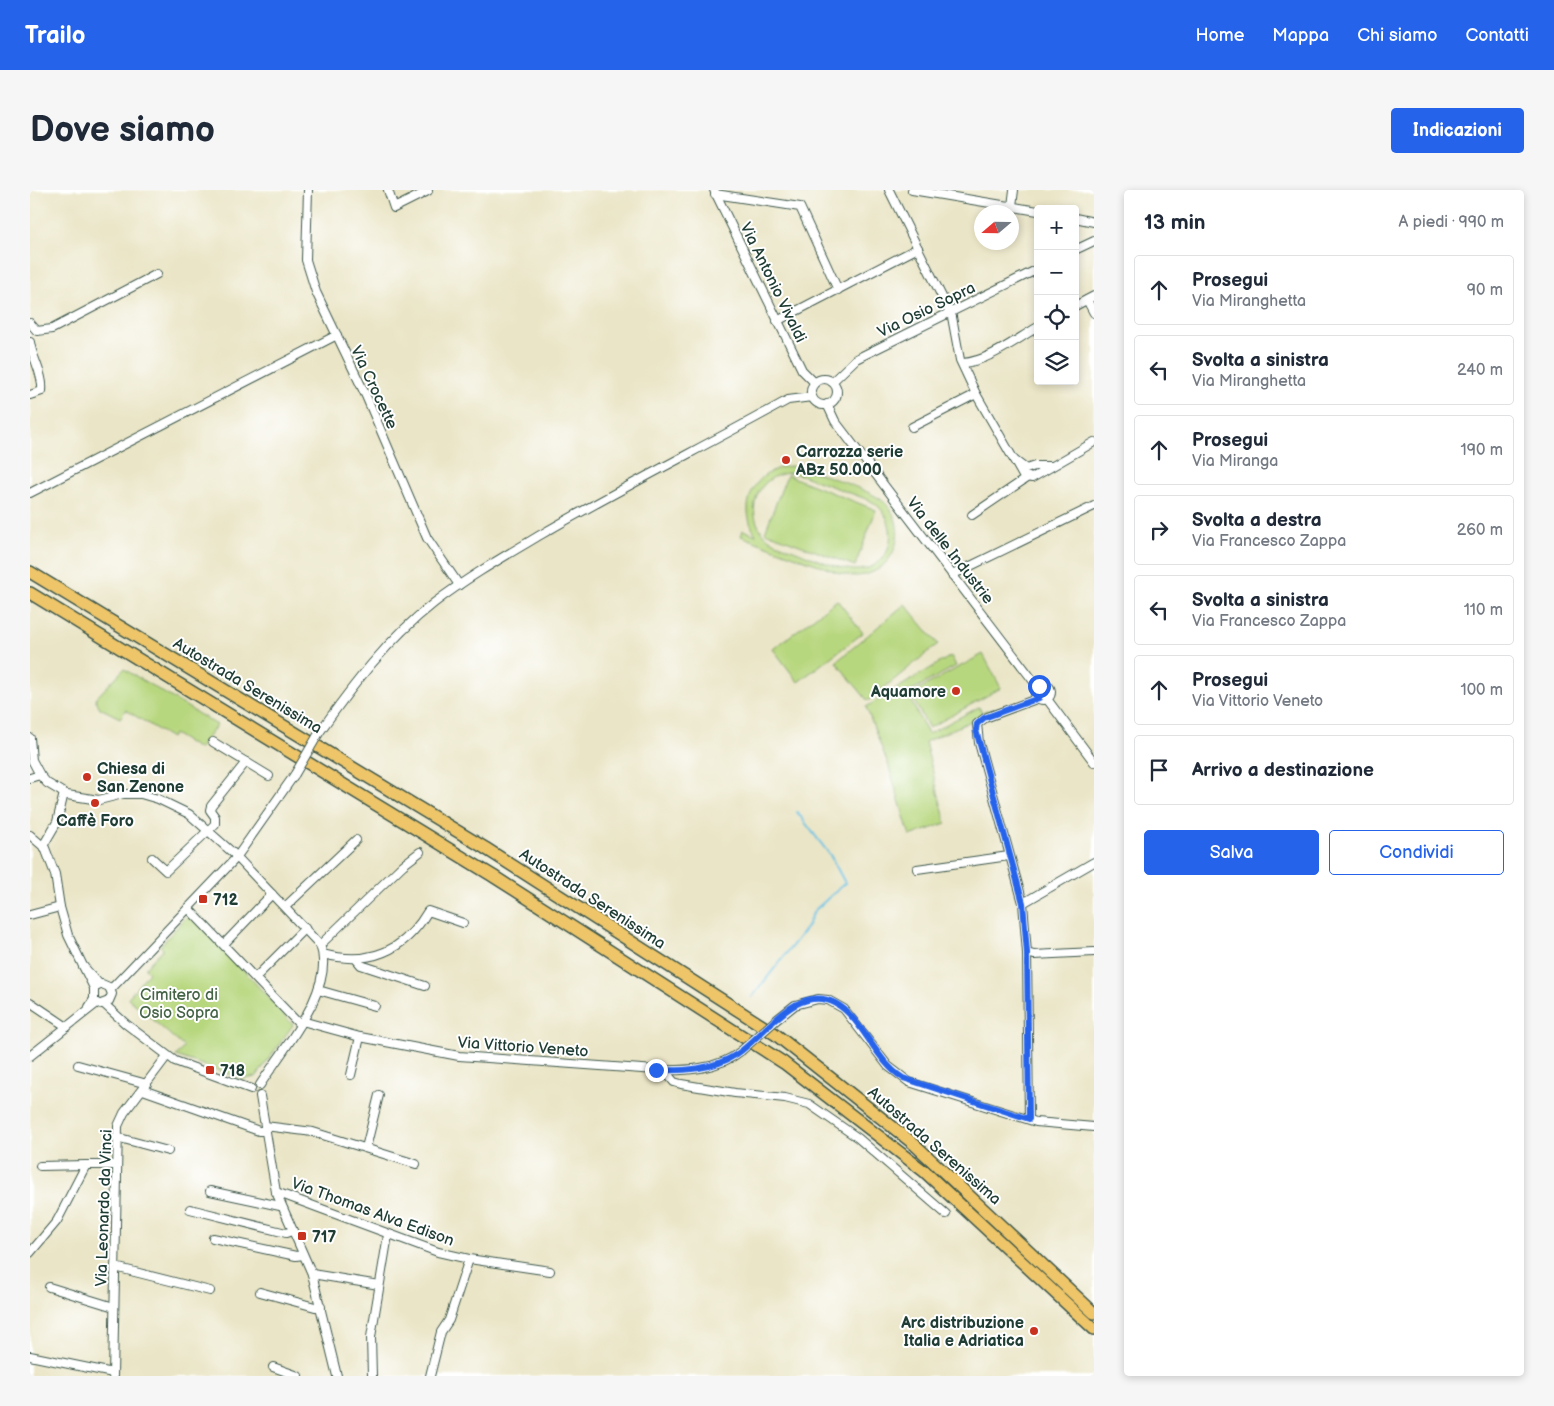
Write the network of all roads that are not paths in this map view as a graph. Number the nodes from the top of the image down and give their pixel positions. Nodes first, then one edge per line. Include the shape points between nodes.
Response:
1 (308, 190) edge
2 (388, 190) edge
3 (889, 190) edge
4 (912, 190) edge
5 (1014, 190) edge
6 (428, 191) edge
7 (715, 192) edge
8 (1006, 205) edge
9 (1012, 205) edge
10 (1019, 207) edge
11 (1034, 210) edge
12 (1079, 219) edge
13 (1094, 222) edge
14 (1094, 241) edge
15 (918, 248) junction
16 (1079, 248) edge
17 (1034, 271) edge
18 (157, 274) dead end
19 (838, 290) junction
20 (1090, 298) edge
21 (949, 313) junction
22 (1094, 313) edge
23 (778, 321) junction
24 (30, 323) edge
25 (1034, 329) edge
26 (37, 331) junction
27 (337, 335) junction
28 (30, 340) edge
29 (963, 363) junction
30 (832, 382) junction
31 (815, 383) junction
32 (976, 394) junction
33 (30, 395) edge
34 (812, 397) junction
35 (828, 404) junction
36 (912, 427) dead end
37 (1094, 442) edge
38 (1014, 460) junction
39 (1051, 466) junction
40 (1028, 477) junction
41 (30, 493) edge
42 (1094, 506) edge
43 (972, 515) dead end
44 (30, 572) edge
45 (952, 575) junction
46 (459, 585) junction
47 (30, 593) edge
48 (1038, 687) junction
49 (1043, 699) junction
50 (30, 739) edge
51 (213, 742) dead end
52 (246, 762) junction
53 (1094, 762) edge
54 (40, 775) junction
55 (269, 776) dead end
56 (30, 778) edge
57 (64, 793) junction
58 (208, 830) junction
59 (30, 835) edge
60 (356, 840) dead end
61 (44, 846) junction
62 (420, 852) dead end
63 (1010, 856) junction
64 (152, 858) dead end
65 (236, 858) junction
66 (1094, 862) edge
67 (917, 869) dead end
68 (272, 894) junction
69 (1023, 903) junction
70 (285, 907) junction
71 (60, 908) junction
72 (188, 908) junction
73 (30, 915) edge
74 (463, 922) dead end
75 (305, 928) junction
76 (224, 944) junction
77 (320, 945) junction
78 (1026, 951) junction
79 (1094, 952) edge
80 (323, 954) junction
81 (356, 959) junction
82 (256, 977) junction
83 (424, 986) dead end
84 (103, 987) junction
85 (318, 990) junction
86 (30, 1002) edge
87 (101, 1002) junction
88 (375, 1006) dead end
89 (301, 1023) junction
90 (67, 1028) junction
91 (360, 1038) junction
92 (30, 1056) edge
93 (167, 1056) junction
94 (78, 1065) dead end
95 (664, 1070) junction
96 (351, 1075) dead end
97 (260, 1085) junction
98 (145, 1087) junction
99 (251, 1090) junction
100 (260, 1096) junction
101 (379, 1096) dead end
102 (1029, 1119) junction
103 (1094, 1127) edge
104 (265, 1128) junction
105 (116, 1137) junction
106 (366, 1148) junction
107 (168, 1152) dead end
108 (416, 1164) dead end
109 (86, 1165) junction
110 (116, 1165) junction
111 (40, 1166) dead end
112 (210, 1191) dead end
113 (276, 1192) junction
114 (280, 1206) junction
115 (190, 1209) dead end
116 (946, 1214) dead end
117 (292, 1231) junction
118 (388, 1235) junction
119 (213, 1238) dead end
120 (30, 1240) edge
121 (37, 1245) junction
122 (30, 1253) edge
123 (303, 1255) junction
124 (469, 1259) junction
125 (115, 1267) junction
126 (550, 1271) dead end
127 (312, 1274) junction
128 (379, 1285) junction
129 (48, 1287) dead end
130 (210, 1291) dead end
131 (260, 1292) dead end
132 (321, 1306) junction
133 (114, 1307) junction
134 (1094, 1313) edge
135 (1094, 1329) edge
136 (30, 1358) edge
137 (273, 1367) dead end
138 (113, 1374) edge
139 (298, 1376) edge
140 (337, 1376) edge
141 (372, 1376) edge
142 (430, 1376) edge

1 - 27 street, Via Crocette via 306,260 316,292
2 - 6 street via 394,208
3 - 15 street
4 - 8 street
5 - 9 street
7 - 19 street via 800,207
7 - 23 street, Via Antonio Vivaldi
10 - 11 street
12 - 13 street
14 - 16 street
15 - 19 street
15 - 21 street
17 - 21 street, Via Osio Sopra
18 - 26 street via 52,329
19 - 23 street
20 - 22 street
21 - 29 street via 956,330 958,355
21 - 30 street, Via Osio Sopra via 856,359
23 - 31 street, Via Antonio Vivaldi via 802,370
24 - 26 street
25 - 29 street via 988,355
26 - 28 street
27 - 41 street
27 - 46 street, Via Crocette via 427,538
28 - 33 street via 43,384 42,390
29 - 32 street
30 - 31 street via 821,379
30 - 35 street via 836,396
31 - 34 street via 811,389
32 - 36 street
32 - 38 street
34 - 35 street via 817,402
34 - 46 street via 788,400 589,507
35 - 45 street, Via delle Industrie via 834,421
37 - 39 street
38 - 39 street via 1026,469
38 - 40 street via 1023,476
39 - 40 street via 1039,475
40 - 43 street
42 - 45 street
44 - 134 highway, Autostrada Serenissima via 485,848 775,1034 914,1144
45 - 48 street, Via delle Industrie
46 - 65 street, bridge via 401,632 354,684
47 - 135 highway, Autostrada Serenissima via 493,876 784,1064 924,1172
48 - 49 street via 1036,693
48 - 49 street, Via delle Industrie via 1044,684 1050,688 1051,694
49 - 53 street, Via delle Industrie
49 - 63 street via 984,718 977,724 979,743
50 - 54 street via 32,760
51 - 52 street
52 - 55 street
52 - 58 street via 211,806 216,821
54 - 56 street
54 - 57 street
57 - 58 street via 76,798 99,800 123,794 158,798 189,814
57 - 61 street via 57,822
58 - 64 street via 166,871
58 - 65 street
59 - 61 street
60 - 70 street
61 - 71 street via 55,874
62 - 77 street
63 - 67 street
63 - 69 street
65 - 68 street
65 - 72 street
66 - 69 street
68 - 70 street
68 - 76 street
69 - 78 street
70 - 75 street
71 - 73 street
71 - 84 street via 74,950 83,966
72 - 76 street
72 - 84 street via 118,980
74 - 81 street via 428,911 414,930 389,950 373,957
75 - 77 street
75 - 82 street
76 - 82 street
77 - 80 street
78 - 79 street via 1034,955
78 - 102 street
80 - 81 street
80 - 85 street
81 - 83 street via 361,965
82 - 89 street
84 - 87 street
84 - 87 street via 112,998
85 - 88 street
85 - 89 street
86 - 90 street
87 - 90 street via 89,1007
87 - 93 street
89 - 91 street, Via Vittorio Veneto
89 - 97 street
90 - 92 street
91 - 95 street, Via Vittorio Veneto via 459,1056
91 - 96 street
93 - 98 street, Via Leonardo da Vinci
93 - 99 street
94 - 98 street
95 - 102 street, Via Vittorio Veneto, bridge via 682,1071 725,1060 741,1051 795,1005 828,1000 844,1009 888,1066 903,1078
95 - 116 street via 674,1082 681,1084 809,1104 858,1138
97 - 99 street
97 - 100 street via 263,1092
98 - 104 street via 259,1131
98 - 105 street, Via Leonardo da Vinci via 120,1119
99 - 100 street via 254,1096
100 - 104 street
101 - 106 street
102 - 103 street, Via Vittorio Veneto
104 - 106 street via 312,1132
104 - 113 street
105 - 107 street
105 - 110 street, Via Leonardo da Vinci
106 - 108 street
109 - 110 street
109 - 111 street
109 - 121 street via 57,1221
110 - 125 street, Via Leonardo da Vinci
112 - 114 street
113 - 114 street
113 - 118 street, Via Thomas Alva Edison
114 - 117 street
115 - 117 street
117 - 123 street
118 - 124 street, Via Thomas Alva Edison
118 - 128 street
119 - 123 street
120 - 121 street
121 - 122 street
123 - 127 street
124 - 126 street, Via Thomas Alva Edison
124 - 142 street via 449,1320 441,1332
125 - 130 street
125 - 133 street, Via Leonardo da Vinci
127 - 128 street
127 - 132 street
128 - 141 street via 370,1346
129 - 133 street
131 - 132 street
132 - 140 street
133 - 138 street, Via Leonardo da Vinci
136 - 138 street
137 - 139 street

